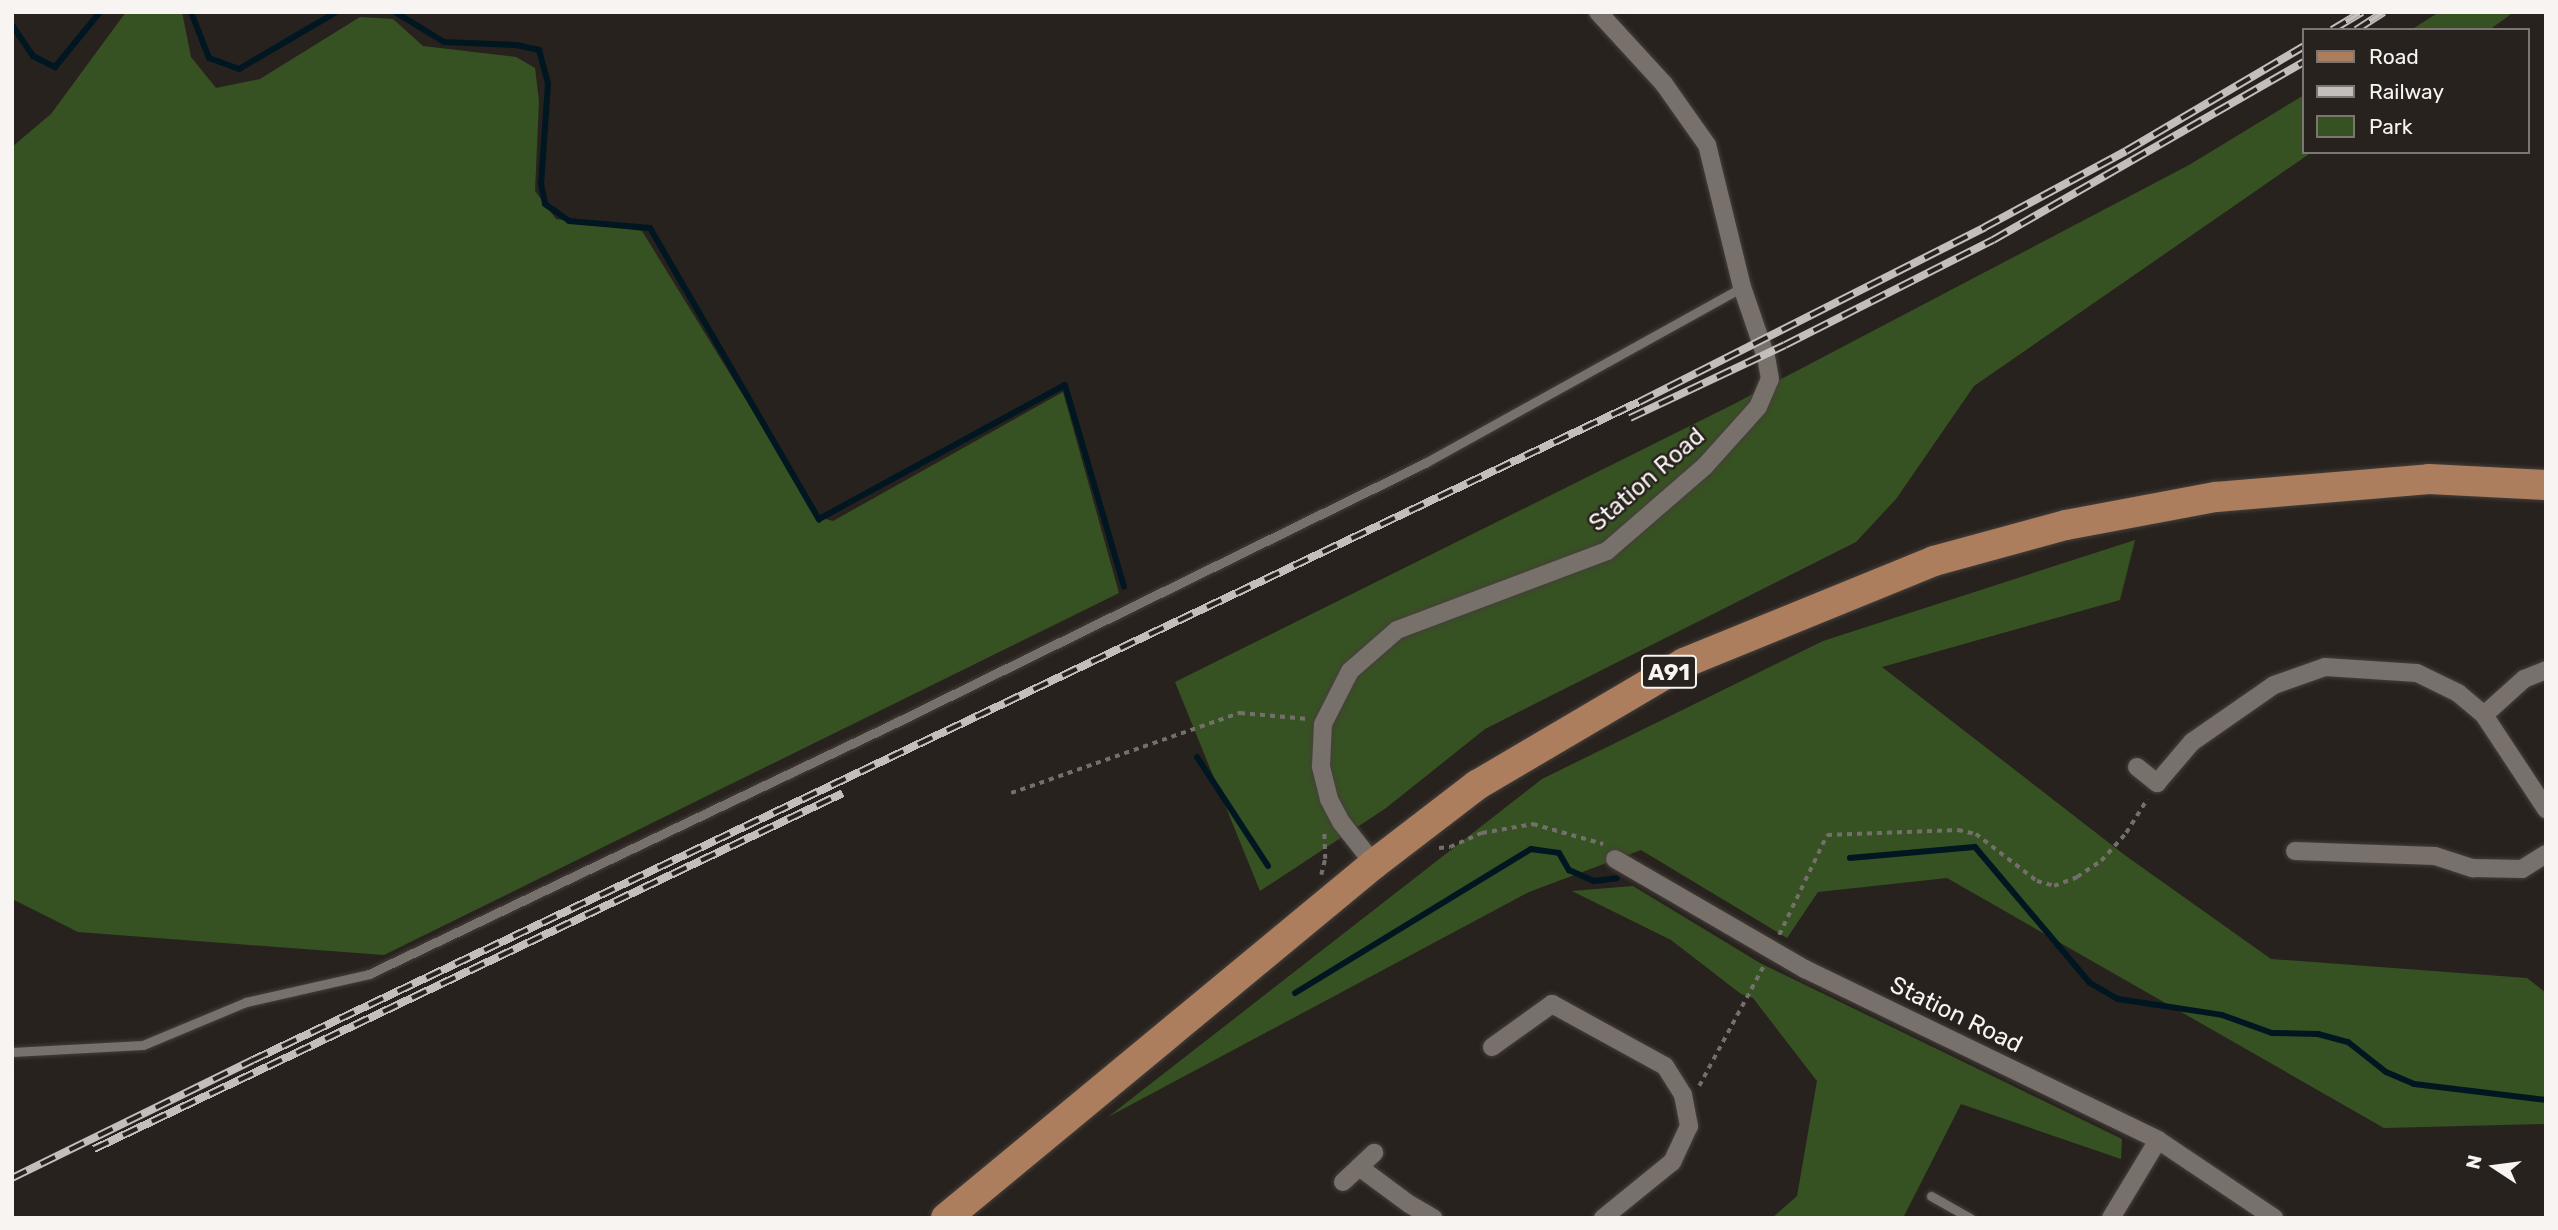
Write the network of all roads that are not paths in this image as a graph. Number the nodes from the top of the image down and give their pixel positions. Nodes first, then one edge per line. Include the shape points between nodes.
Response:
1 (1598, 12) edge
2 (1742, 287) junction
3 (2546, 485) edge
4 (2546, 670) edge
5 (2484, 715) junction
6 (2137, 767) dead end
7 (2546, 809) edge
8 (2295, 851) dead end
9 (2546, 854) edge
10 (1615, 859) road end
11 (1374, 864) junction
12 (1492, 1047) dead end
13 (12, 1052) edge
14 (2158, 1140) junction
15 (1374, 1153) dead end
16 (1359, 1167) junction
17 (1343, 1182) dead end
18 (1930, 1196) dead end
19 (946, 1218) edge
20 (1433, 1218) edge
21 (1603, 1218) edge
22 (1970, 1218) edge
23 (2111, 1218) edge
24 (2274, 1218) edge

1 - 2 street, Station Road via 1664,84 1707,145
2 - 11 street, Station Road via 1770,379 1758,407 1705,466 1607,551 1397,630 1350,671 1323,724 1321,766 1341,822
2 - 13 lane via 1425,463 369,974 246,1002 142,1045
3 - 11 main road, A91 via 2429,479 2216,497 2066,525 1934,561 1684,663 1477,785
4 - 5 street via 2524,679
5 - 6 street via 2458,693 2417,673 2325,667 2263,692 2192,742 2157,783
5 - 7 street
8 - 9 street via 2435,856 2473,868 2522,869
10 - 14 street, Station Road via 1772,951
11 - 19 main road, A91
12 - 21 street via 1552,1004 1665,1066 1683,1096 1689,1126 1672,1162
14 - 23 street
14 - 24 street, Station Road
15 - 16 street
16 - 17 street
16 - 20 street
18 - 22 lane

